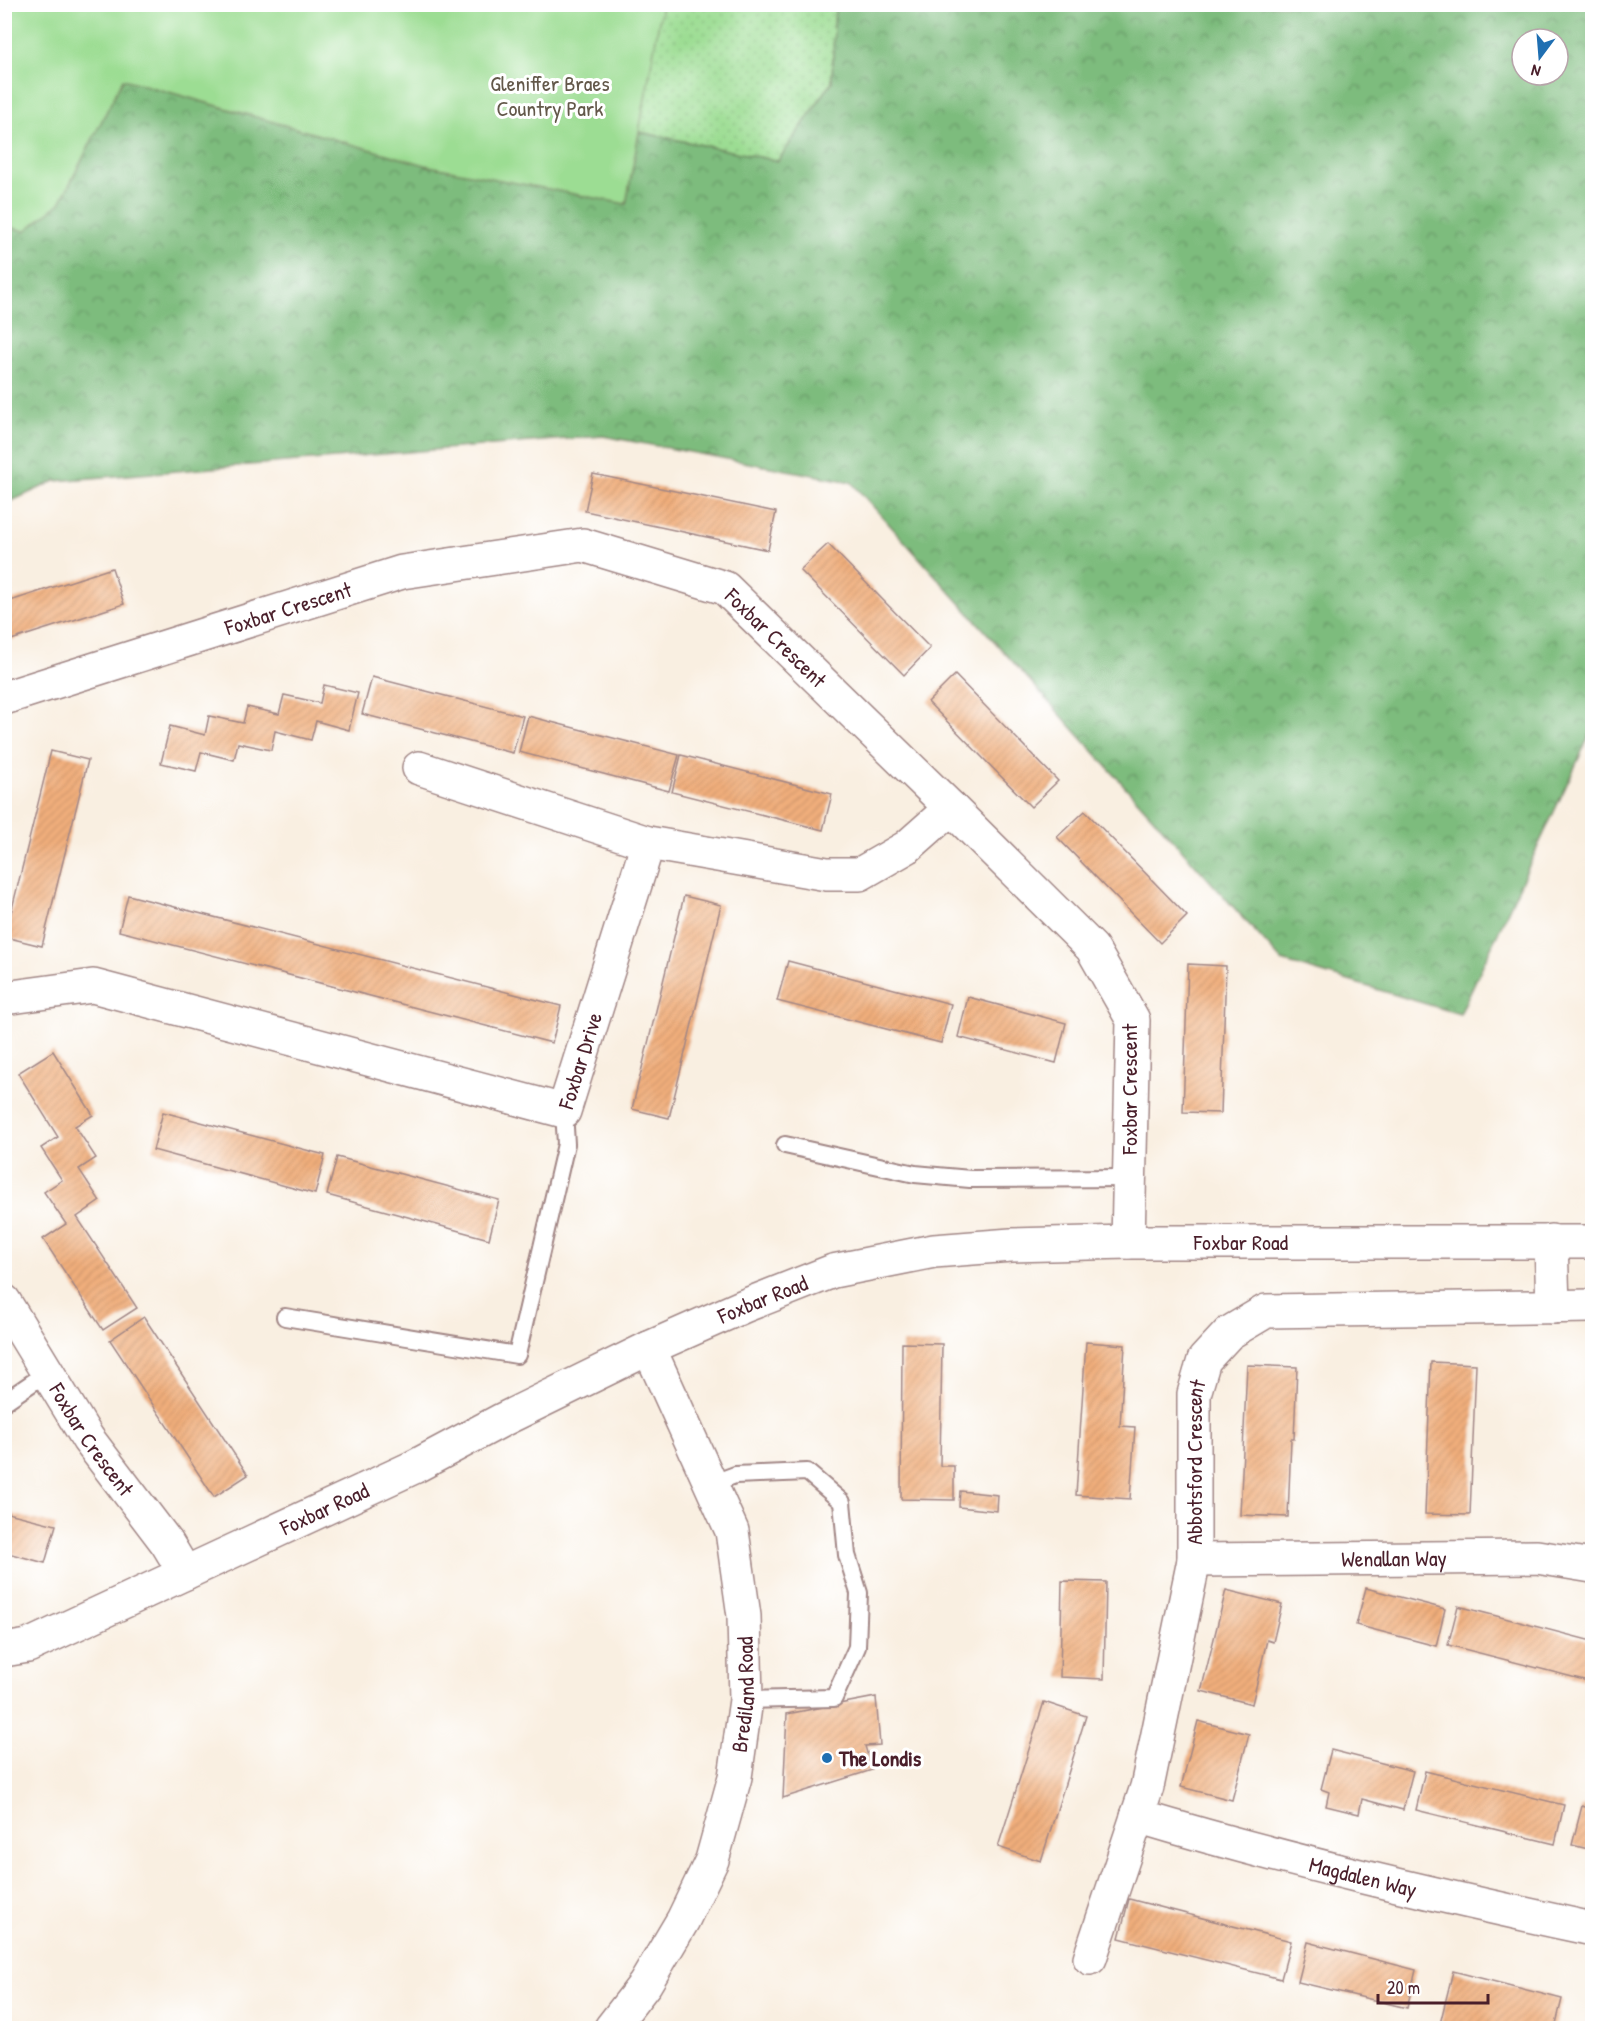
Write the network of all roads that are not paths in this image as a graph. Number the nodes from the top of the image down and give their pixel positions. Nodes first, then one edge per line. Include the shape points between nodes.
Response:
1 (4, 698) edge
2 (419, 768) dead end
3 (951, 808) junction
4 (648, 843) junction
5 (4, 998) edge
6 (564, 1111) junction
7 (785, 1145) dead end
8 (1129, 1178) junction
9 (1551, 1241) junction
10 (1128, 1242) junction
11 (1593, 1242) edge
12 (4, 1301) edge
13 (1593, 1306) edge
14 (1553, 1307) junction
15 (285, 1317) dead end
16 (649, 1348) junction
17 (48, 1372) junction
18 (4, 1402) edge
19 (711, 1484) junction
20 (1194, 1560) junction
21 (1593, 1566) edge
22 (185, 1573) junction
23 (4, 1650) edge
24 (746, 1700) junction
25 (1137, 1816) junction
26 (1593, 1929) edge
27 (1090, 1958) dead end
28 (611, 2028) edge

1 - 3 street, Foxbar Crescent via 402,572 583,545 725,588
2 - 4 street
3 - 4 street via 907,847 860,874 827,874
3 - 8 street, Foxbar Crescent via 1092,948 1133,1020
4 - 6 street, Foxbar Drive
5 - 6 street, Foxbar Drive via 93,986
6 - 15 lane via 566,1144 517,1355
7 - 8 lane via 915,1174 970,1179
8 - 10 street, Foxbar Crescent
9 - 10 street, Foxbar Road
9 - 11 street, Foxbar Road
9 - 14 street
10 - 16 street, Foxbar Road via 934,1251 833,1271
12 - 17 street, Foxbar Crescent
13 - 14 street, Abbotsford Crescent
14 - 20 street, Abbotsford Crescent via 1266,1311 1229,1332 1204,1360 1194,1394
16 - 19 street, Brediland Road
16 - 22 street, Foxbar Road via 414,1467
17 - 18 lane
17 - 22 street, Foxbar Crescent via 88,1439 167,1543
19 - 24 street, Brediland Road via 732,1531 744,1616
19 - 24 lane via 735,1474 807,1472 842,1502 847,1555 859,1593 857,1647 834,1698
20 - 21 street, Wenallan Way via 1537,1557
20 - 25 street, Abbotsford Crescent via 1148,1787
22 - 23 street, Foxbar Road via 28,1646
24 - 28 street, Brediland Road via 735,1777 712,1860 683,1920 645,1984
25 - 26 street, Magdalen Way via 1445,1898
25 - 27 street, Abbotsford Crescent

